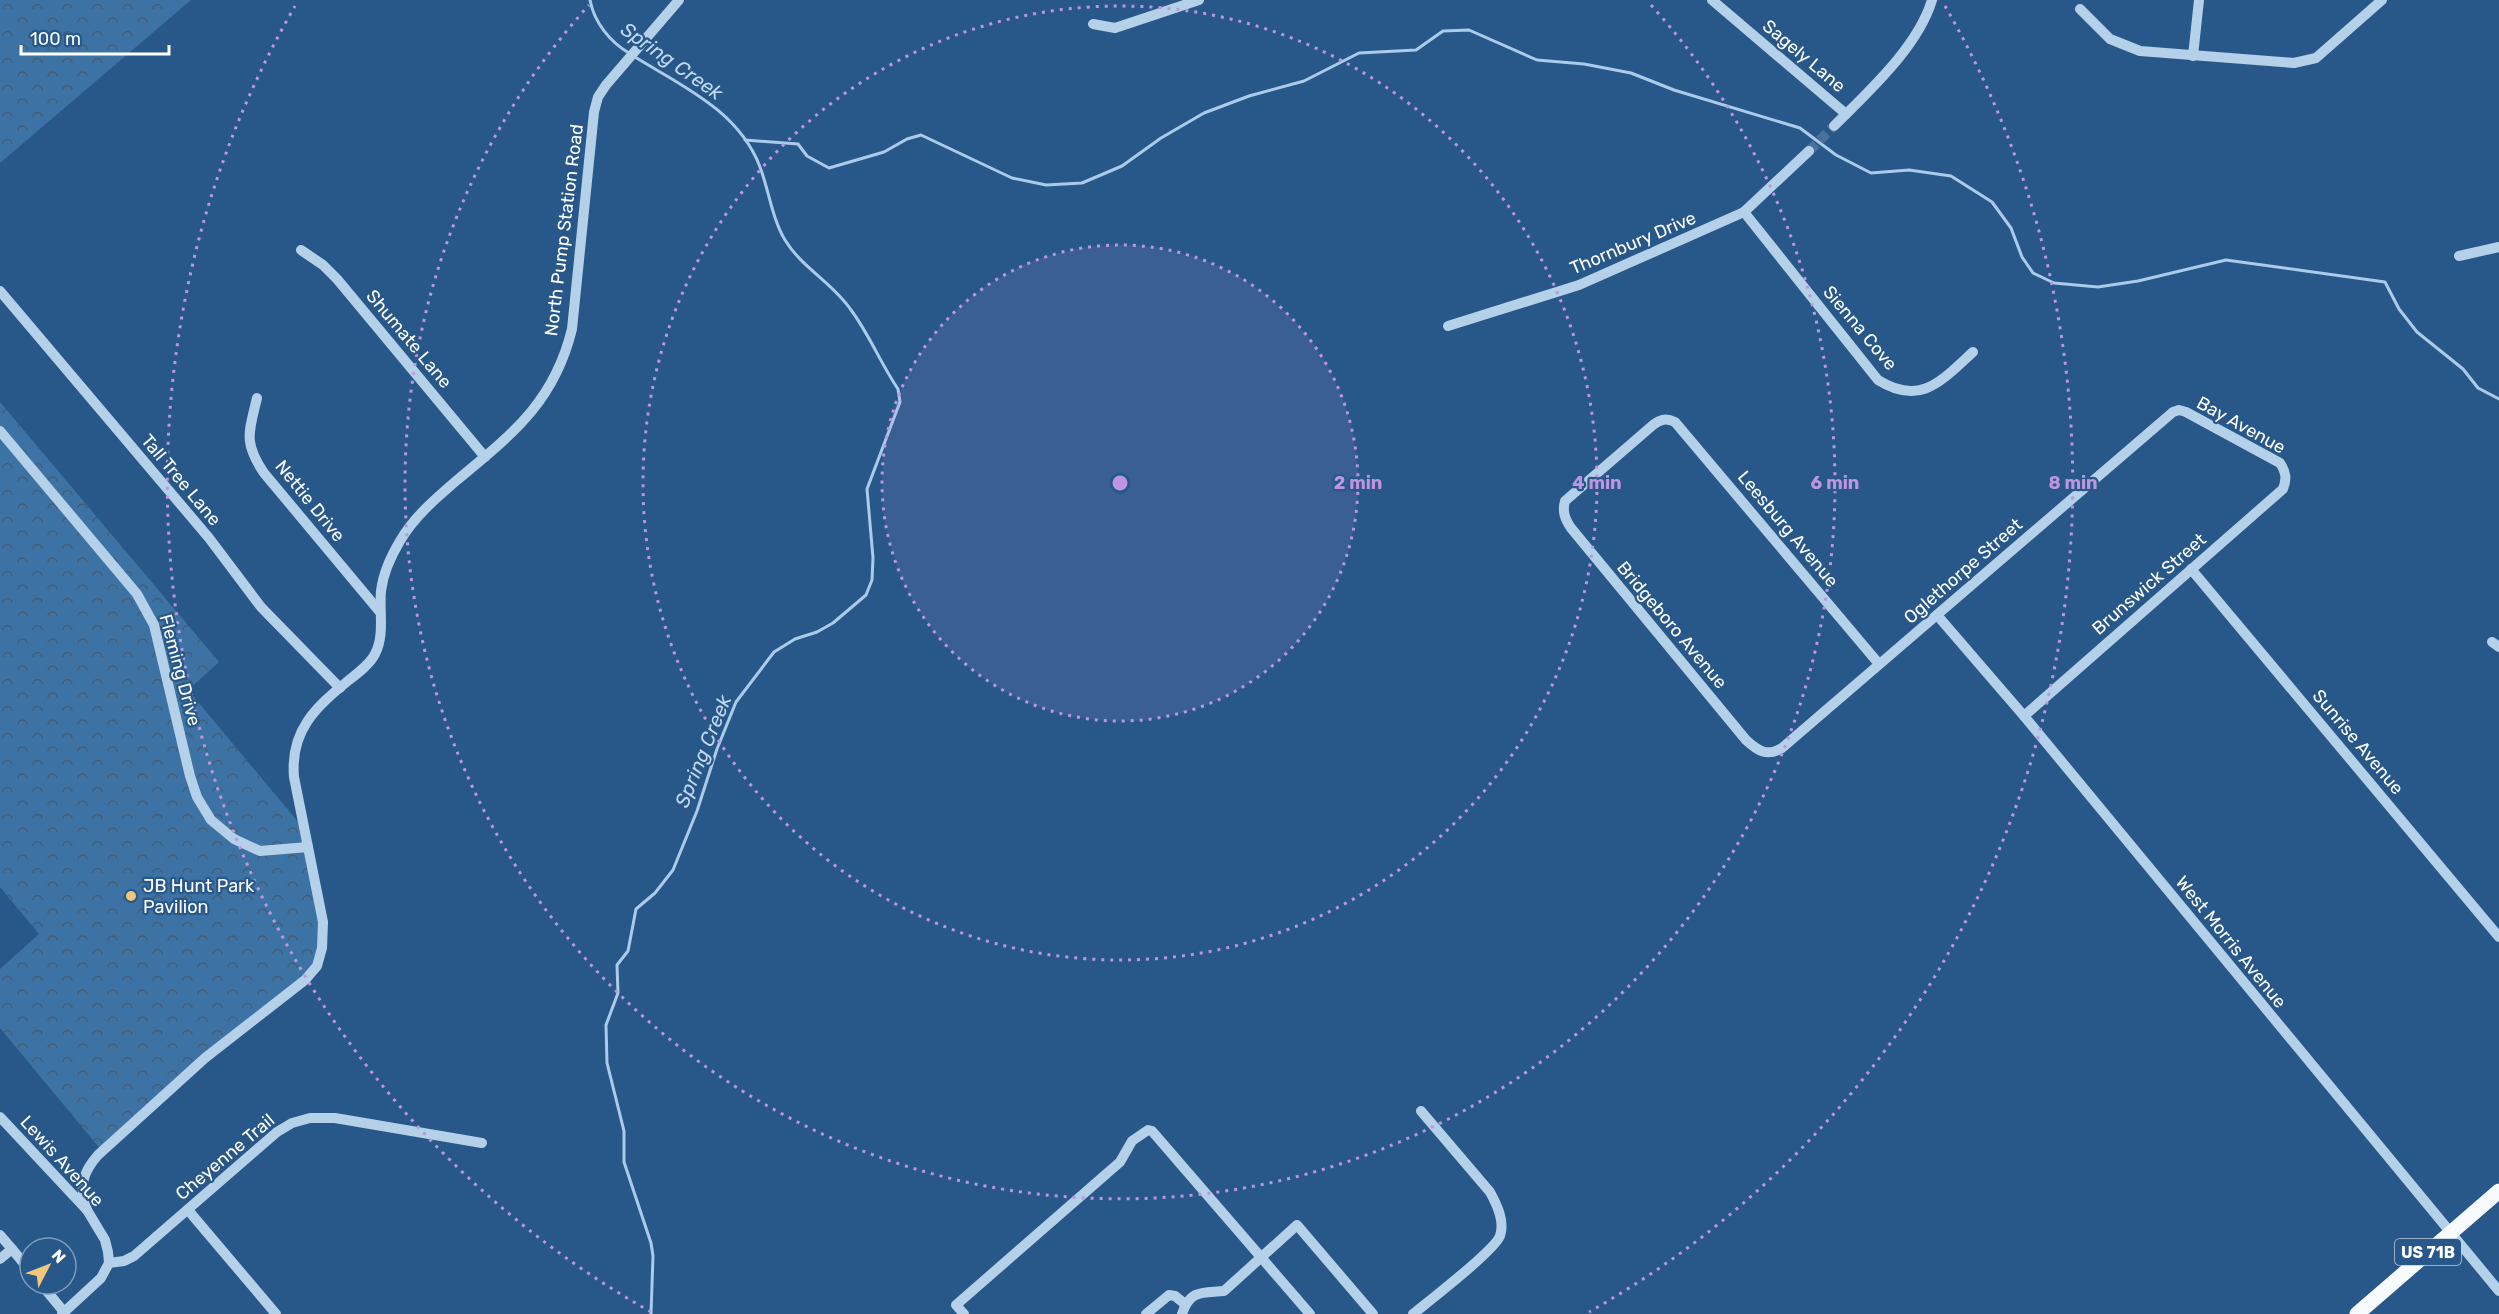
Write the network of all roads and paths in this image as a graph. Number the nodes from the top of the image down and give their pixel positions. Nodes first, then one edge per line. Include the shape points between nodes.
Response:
1 (679, 0) edge
2 (1199, 0) edge
3 (1712, 0) edge
4 (1932, 0) edge
5 (2199, 0) edge
6 (2382, 0) edge
7 (2080, 9) dead end
8 (1093, 24) dead end
9 (2193, 56) junction
10 (1846, 114) junction
11 (1834, 126) tunnel mouth
12 (1809, 150) tunnel mouth
13 (1744, 212) junction
14 (2499, 248) edge
15 (301, 250) dead end
16 (2459, 256) dead end
17 (0, 291) edge
18 (1448, 326) dead end
19 (1973, 352) dead end
20 (257, 398) dead end
21 (2179, 410) joint
22 (1668, 419) joint
23 (0, 431) edge
24 (485, 457) junction
25 (2285, 471) joint
26 (2191, 569) junction
27 (380, 612) junction
28 (1937, 615) junction
29 (1879, 664) junction
30 (339, 688) junction
31 (2024, 716) junction
32 (1766, 754) joint
33 (308, 847) junction
34 (2499, 937) edge
35 (1421, 1111) dead end
36 (0, 1117) edge
37 (482, 1143) dead end
38 (2499, 1191) edge
39 (87, 1210) junction
40 (188, 1210) junction
41 (2450, 1233) junction
42 (0, 1235) edge
43 (12, 1249) junction
44 (18, 1256) edge
45 (1261, 1258) junction
46 (0, 1259) edge
47 (109, 1263) junction
48 (2499, 1291) edge
49 (50, 1296) edge
50 (1183, 1309) edge
51 (960, 1310) edge
52 (63, 1313) edge
53 (276, 1314) edge
54 (1146, 1314) edge
55 (1310, 1314) edge
56 (1373, 1314) edge
57 (1413, 1314) edge
58 (2357, 1314) edge

1 - 24 street, North Pump Station Road via 598,97 566,354 553,383 533,410
2 - 8 street via 1115,28
3 - 10 street, Sagely Lane
4 - 10 street via 1921,26 1899,57
5 - 9 street
6 - 9 street via 2308,61
7 - 9 street via 2110,39 2127,48
10 - 11 street
12 - 13 street, Thornbury Drive
13 - 18 street, Thornbury Drive via 1579,285
13 - 19 street, Sienna Cove via 1878,380 1890,388 1920,391 1936,385
14 - 16 street
15 - 24 street, Shumate Lane via 337,279
17 - 30 street, Tall Tree Lane via 210,538 261,607
20 - 27 street, Nettie Drive via 249,440 251,454
21 - 25 street, Bay Avenue via 2280,463
21 - 28 street, Oglethorpe Street
22 - 29 street, Leesburg Avenue via 1683,429
22 - 32 street, Bridgeboro Avenue via 1653,425 1608,463 1572,494 1563,508 1571,528 1738,731 1755,749
23 - 33 street, Fleming Drive via 148,611 190,776 211,820 234,839 260,851
24 - 27 street, North Pump Station Road via 432,502 400,540 388,563
25 - 26 street, Brunswick Street via 2283,489
26 - 31 street, Brunswick Street
26 - 34 street, Sunrise Avenue
27 - 30 street, North Pump Station Road via 375,655
28 - 29 street, Oglethorpe Street
28 - 31 street, West Morris Avenue
29 - 32 street, Oglethorpe Street via 1782,747
30 - 33 street, North Pump Station Road via 306,723 296,742 294,769
31 - 41 street, West Morris Avenue
33 - 39 street, North Pump Station Road via 323,922 318,966 205,1058 98,1155 81,1181
35 - 57 street via 1490,1192 1501,1221 1499,1237 1488,1251
36 - 39 street, Lewis Avenue
37 - 40 street, Cheyenne Trail via 363,1121 310,1118 277,1132
38 - 41 main road, US 71B
39 - 47 street, Lewis Avenue via 105,1240
40 - 47 street, Cheyenne Trail via 134,1256
40 - 53 street
41 - 48 street, West Morris Avenue
41 - 58 main road, US 71B
42 - 43 street
43 - 44 street
43 - 46 street
45 - 50 street via 1224,1291 1194,1295
45 - 51 street via 1148,1130 1132,1141 1120,1162
45 - 55 street
45 - 56 street via 1297,1225
47 - 52 street via 101,1278
49 - 52 street
50 - 54 street via 1175,1296 1169,1295

